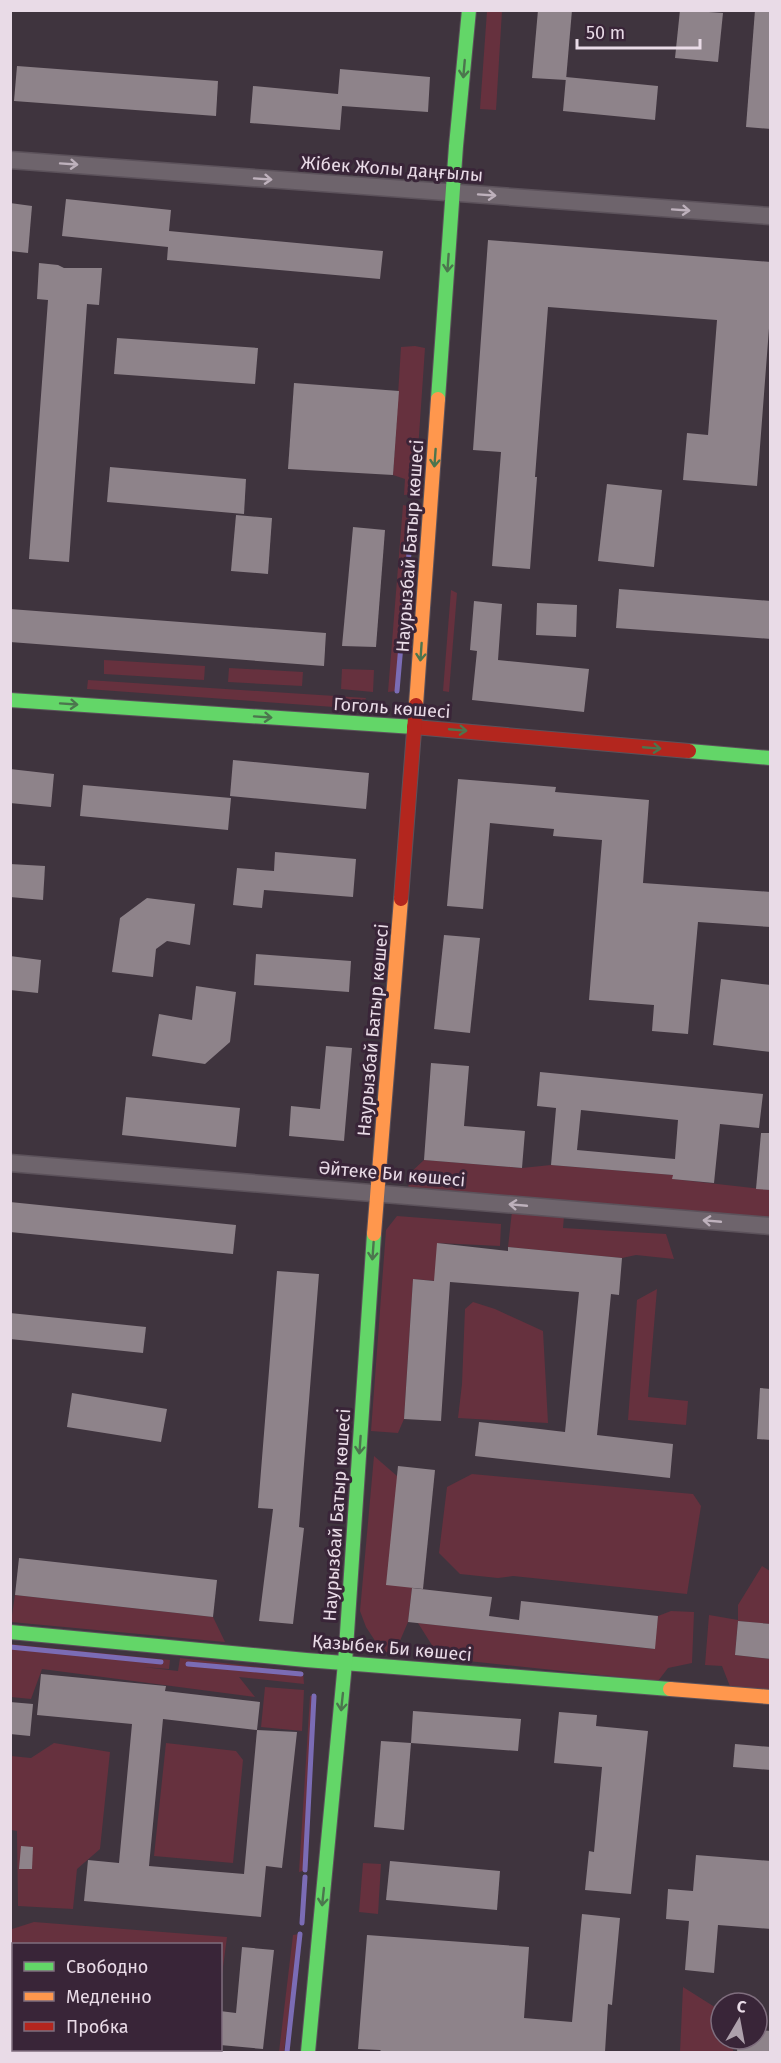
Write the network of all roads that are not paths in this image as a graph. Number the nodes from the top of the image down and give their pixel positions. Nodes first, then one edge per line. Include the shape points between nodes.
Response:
1 (469, 10) edge
2 (10, 160) edge
3 (453, 193) junction
4 (771, 216) edge
5 (10, 700) edge
6 (415, 726) junction
7 (771, 758) edge
8 (10, 1163) edge
9 (377, 1192) junction
10 (771, 1226) edge
11 (10, 1632) edge
12 (345, 1663) junction
13 (771, 1697) edge
14 (308, 2052) edge

1 -> 3 main road, Наурызбай Батыр көшесі
2 -> 3 street, Жібек Жолы даңғылы
3 -> 4 street, Жібек Жолы даңғылы
3 -> 6 main road, Наурызбай Батыр көшесі
5 -> 6 main road, Гоголь көшесі
6 -> 7 main road, Гоголь көшесі
6 - 9 main road, Наурызбай Батыр көшесі
8 - 9 street, Әйтеке Би көшесі
10 -> 9 street, Әйтеке Би көшесі
9 -> 12 main road, Наурызбай Батыр көшесі
11 - 12 main road, Қазыбек Би көшесі
12 - 13 main road, Қазыбек Би көшесі
12 -> 14 main road, Наурызбай Батыр көшесі

